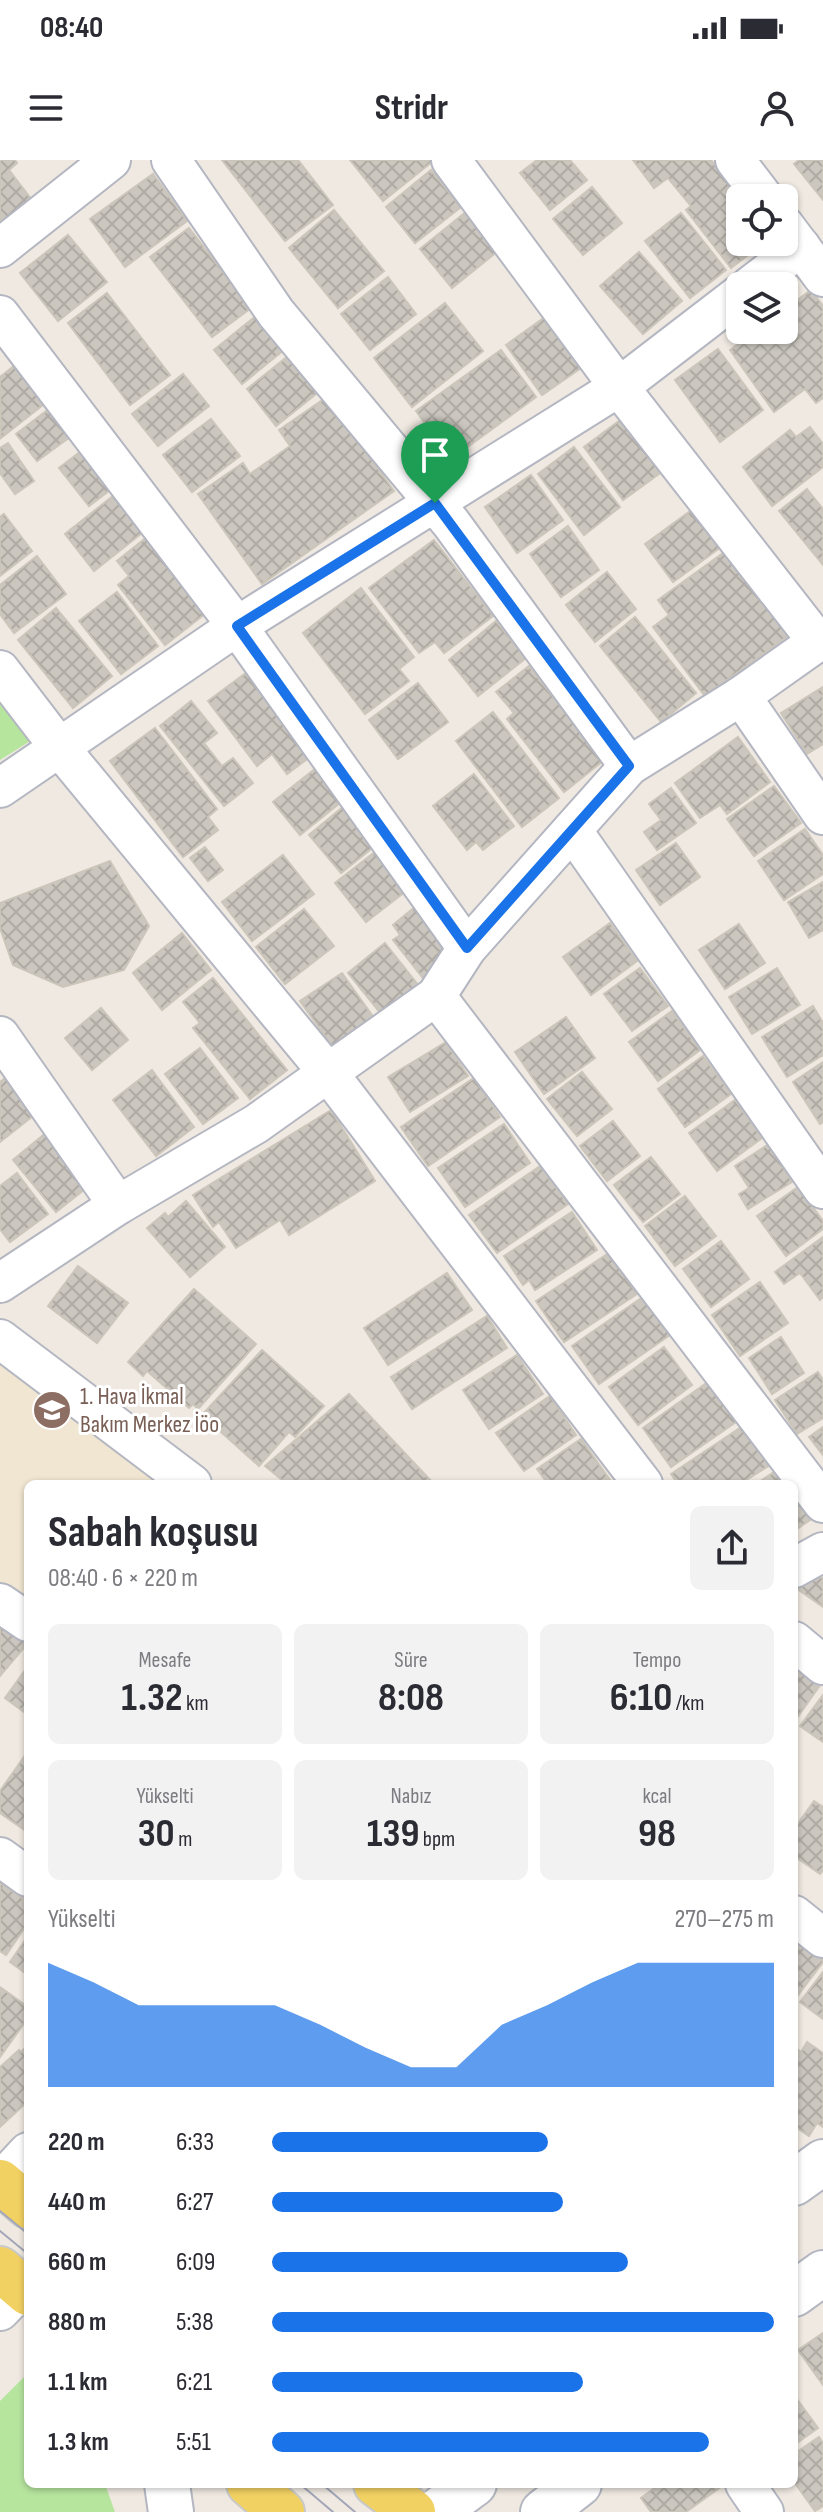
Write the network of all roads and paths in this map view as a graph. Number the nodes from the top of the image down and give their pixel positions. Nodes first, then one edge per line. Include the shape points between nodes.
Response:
1 (111, 160) edge
2 (171, 160) edge
3 (451, 160) edge
4 (735, 160) edge
5 (753, 184) edge
6 (798, 244) edge
7 (0, 248) edge
8 (775, 256) edge
9 (762, 272) edge
10 (823, 277) edge
11 (726, 305) edge
12 (0, 315) edge
13 (619, 387) junction
14 (435, 503) junction
15 (237, 626) junction
16 (820, 640) edge
17 (0, 670) edge
18 (741, 696) junction
19 (59, 747) junction
20 (629, 766) junction
21 (0, 788) edge
22 (823, 815) edge
23 (572, 830) junction
24 (467, 948) junction
25 (436, 996) junction
26 (0, 1036) edge
27 (329, 1074) junction
28 (823, 1189) edge
29 (118, 1205) junction
30 (0, 1283) edge
31 (0, 1339) edge
32 (187, 1480) edge
33 (640, 1480) edge
34 (823, 1503) edge
35 (823, 1552) edge
36 (798, 1566) edge
37 (0, 1603) edge
38 (24, 1619) edge
39 (798, 1644) edge
40 (823, 1665) edge
41 (0, 1857) edge
42 (24, 1874) edge
43 (798, 1918) edge
44 (823, 1938) edge
45 (24, 2156) edge
46 (823, 2162) edge
47 (798, 2180) edge
48 (0, 2182) edge
49 (24, 2203) edge
50 (823, 2273) edge
51 (798, 2291) edge
52 (168, 2488) edge
53 (254, 2488) edge
54 (381, 2488) edge
55 (469, 2488) edge
56 (576, 2488) edge
57 (580, 2488) edge
58 (748, 2488) edge
59 (171, 2512) edge
60 (282, 2512) edge
61 (413, 2512) edge
62 (436, 2512) edge
63 (543, 2512) edge
64 (568, 2512) edge
65 (764, 2512) edge

1 - 7 street
2 - 14 street via 276,313
3 - 13 street
4 - 5 street
6 - 10 street
8 - 9 street
11 - 13 street
12 - 15 street
13 - 14 street
13 - 16 street
14 - 15 street
14 - 20 street
15 - 19 street
15 - 24 street
16 - 18 street
17 - 19 street
18 - 20 street
18 - 22 street
19 - 21 street
19 - 27 street
20 - 23 street
23 - 24 street
23 - 28 street
24 - 25 street
25 - 27 street
25 - 34 street
26 - 29 street
27 - 29 street
27 - 33 street
29 - 30 street
31 - 32 street
35 - 36 street
37 - 38 street
39 - 40 street
41 - 42 street
43 - 44 street
45 - 48 street
46 - 47 main road
48 - 49 main road
50 - 51 main road
52 - 59 main road
53 - 60 main road
54 - 61 main road
55 - 62 main road
56 - 63 main road
57 - 64 main road
58 - 65 street

